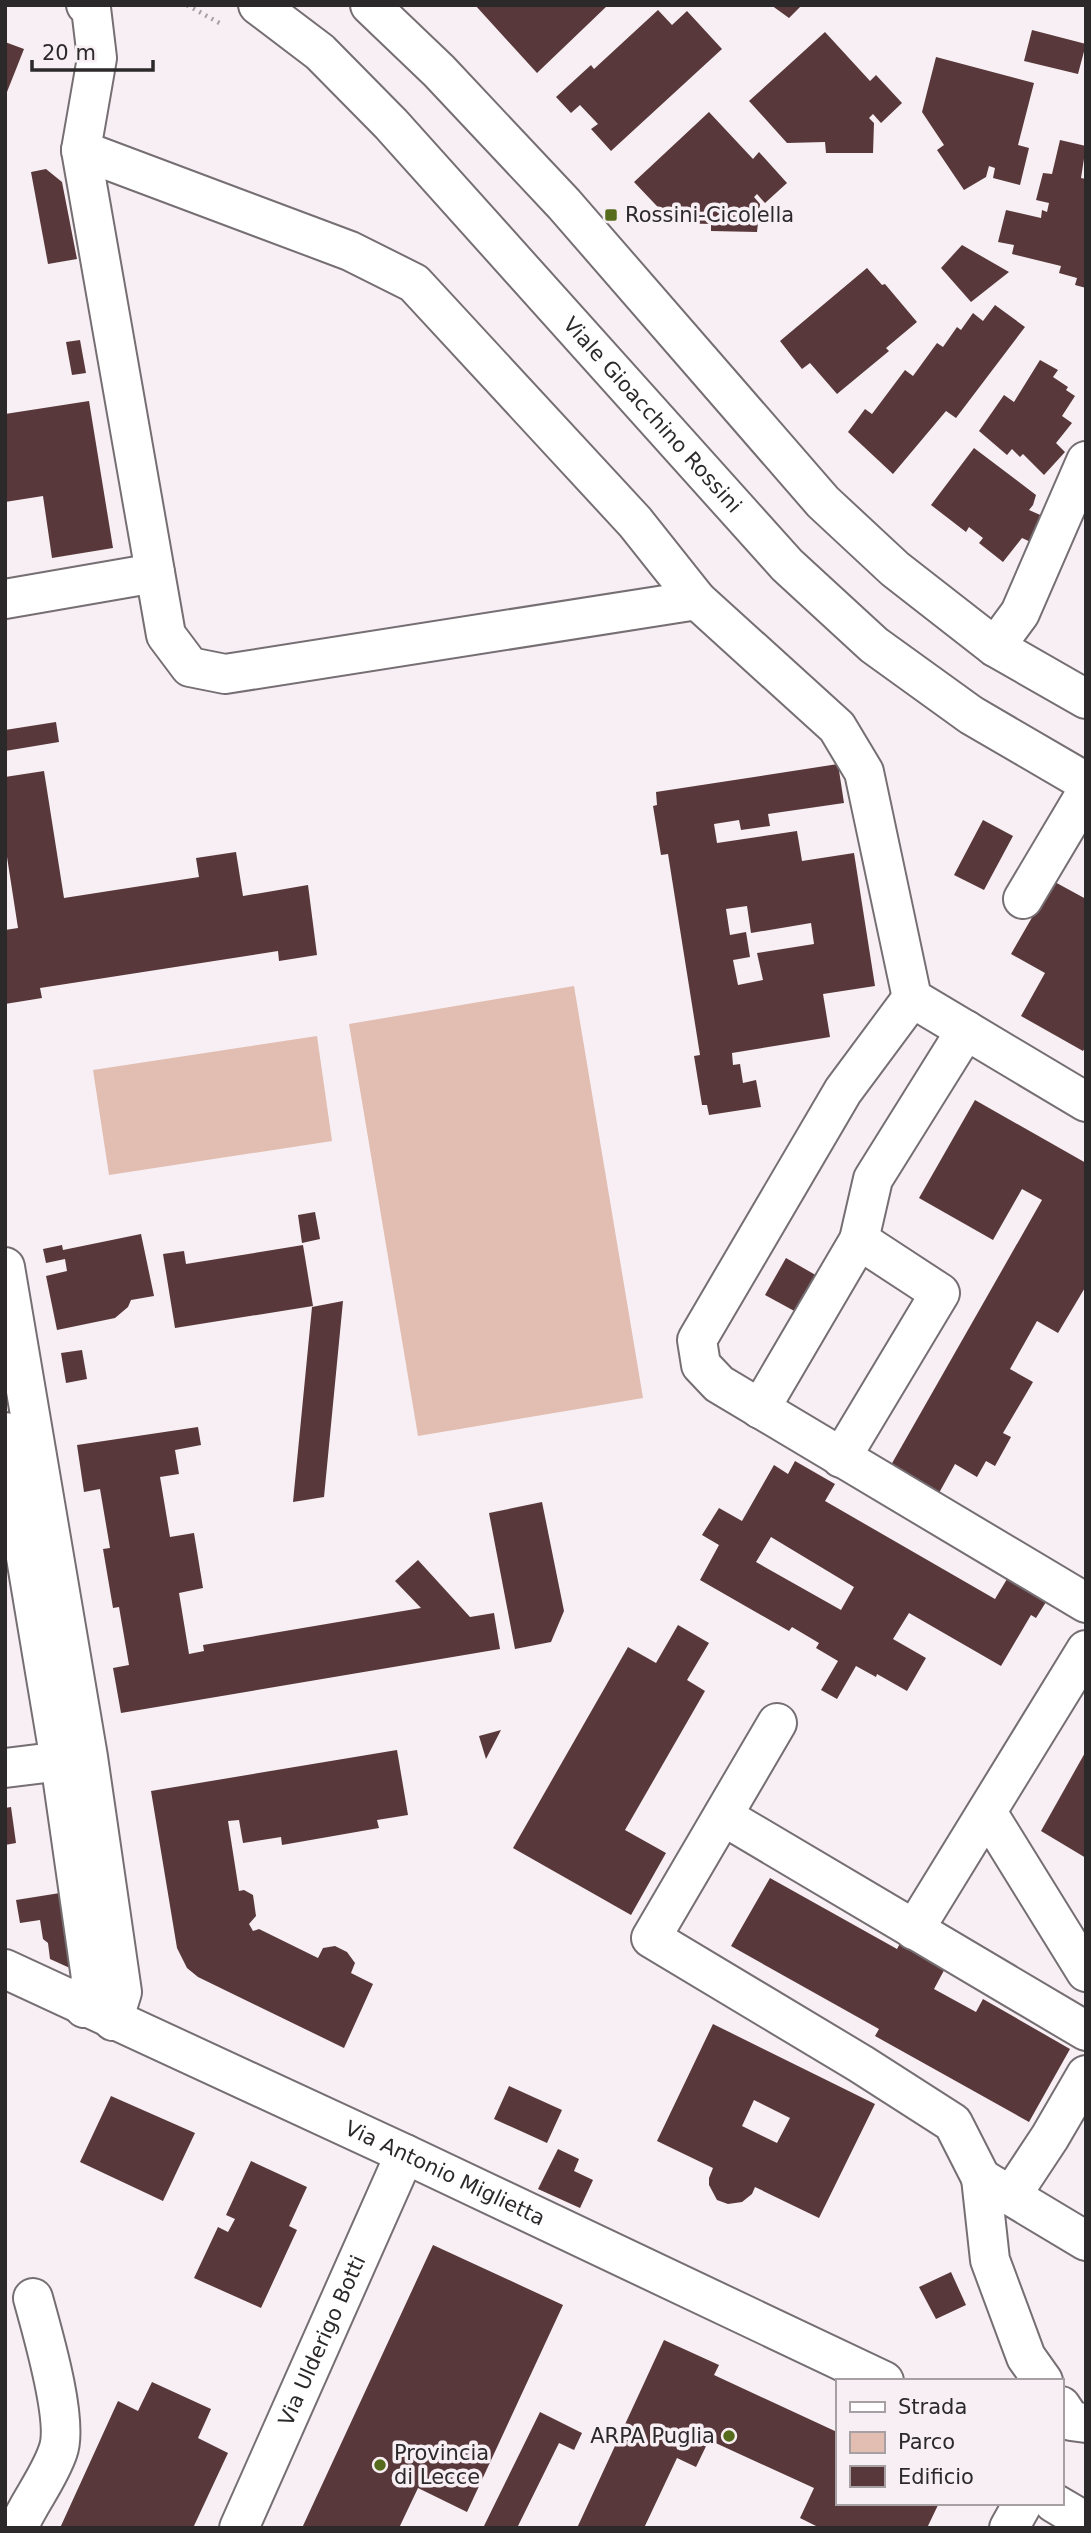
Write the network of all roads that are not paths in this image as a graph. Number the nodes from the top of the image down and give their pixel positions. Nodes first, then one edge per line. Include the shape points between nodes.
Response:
1 (86, 5) edge
2 (258, 5) edge
3 (370, 5) edge
4 (82, 150) junction
5 (1086, 461) edge
6 (155, 573) junction
7 (5, 599) edge
8 (697, 600) junction
9 (995, 647) junction
10 (1086, 699) edge
11 (1086, 782) edge
12 (1086, 793) edge
13 (1023, 899) dead end
14 (912, 998) junction
15 (965, 1030) junction
16 (1086, 1102) edge
17 (859, 1240) junction
18 (5, 1267) edge
19 (760, 1409) junction
20 (5, 1432) edge
21 (841, 1458) junction
22 (1086, 1603) edge
23 (1086, 1650) edge
24 (777, 1723) dead end
25 (74, 1759) junction
26 (5, 1768) edge
27 (988, 1812) junction
28 (723, 1816) junction
29 (914, 1930) junction
30 (5, 1969) edge
31 (1086, 1972) edge
32 (98, 2014) junction
33 (1086, 2031) edge
34 (1086, 2075) edge
35 (405, 2154) junction
36 (996, 2187) junction
37 (1086, 2241) edge
38 (33, 2298) dead end
39 (880, 2379) edge
40 (1042, 2379) edge
41 (1022, 2505) edge
42 (1057, 2505) edge
43 (1086, 2522) edge
44 (18, 2528) edge
45 (239, 2528) edge
46 (1009, 2528) edge

1 - 4 main road via 91,8 97,58
2 - 11 main road, Viale Gioacchino Rossini via 320,52 391,124 787,565 874,645 971,715
3 - 9 main road via 564,204 823,502 895,569
4 - 6 main road
4 - 8 main road via 350,251 414,283 635,522
5 - 9 main road via 1020,613
6 - 7 main road
6 - 8 main road via 166,635 190,667 225,674
8 - 14 main road via 837,727 864,772
9 - 10 main road
12 - 13 main road
14 - 15 main road
14 - 19 main road via 843,1091 697,1340 701,1365 719,1384
15 - 16 main road
15 - 17 main road via 873,1179
17 - 19 main road
17 - 21 main road via 940,1293
18 - 25 main road
19 - 21 main road
20 - 25 main road
21 - 22 main road
23 - 27 main road
24 - 28 main road
25 - 26 main road
25 - 32 main road via 122,1992
27 - 29 main road
27 - 31 main road
28 - 29 main road
28 - 36 main road via 651,1938 953,2123
29 - 33 main road
30 - 32 main road, Via Antonio Miglietta
32 - 35 main road, Via Antonio Miglietta
34 - 36 main road via 1050,2137
35 - 39 main road, Via Antonio Miglietta
35 - 45 main road, Via Ulderigo Botti
36 - 37 main road
36 - 40 main road via 990,2260 1026,2357
38 - 44 main road via 60,2417 59,2450
41 - 46 main road
42 - 43 main road

